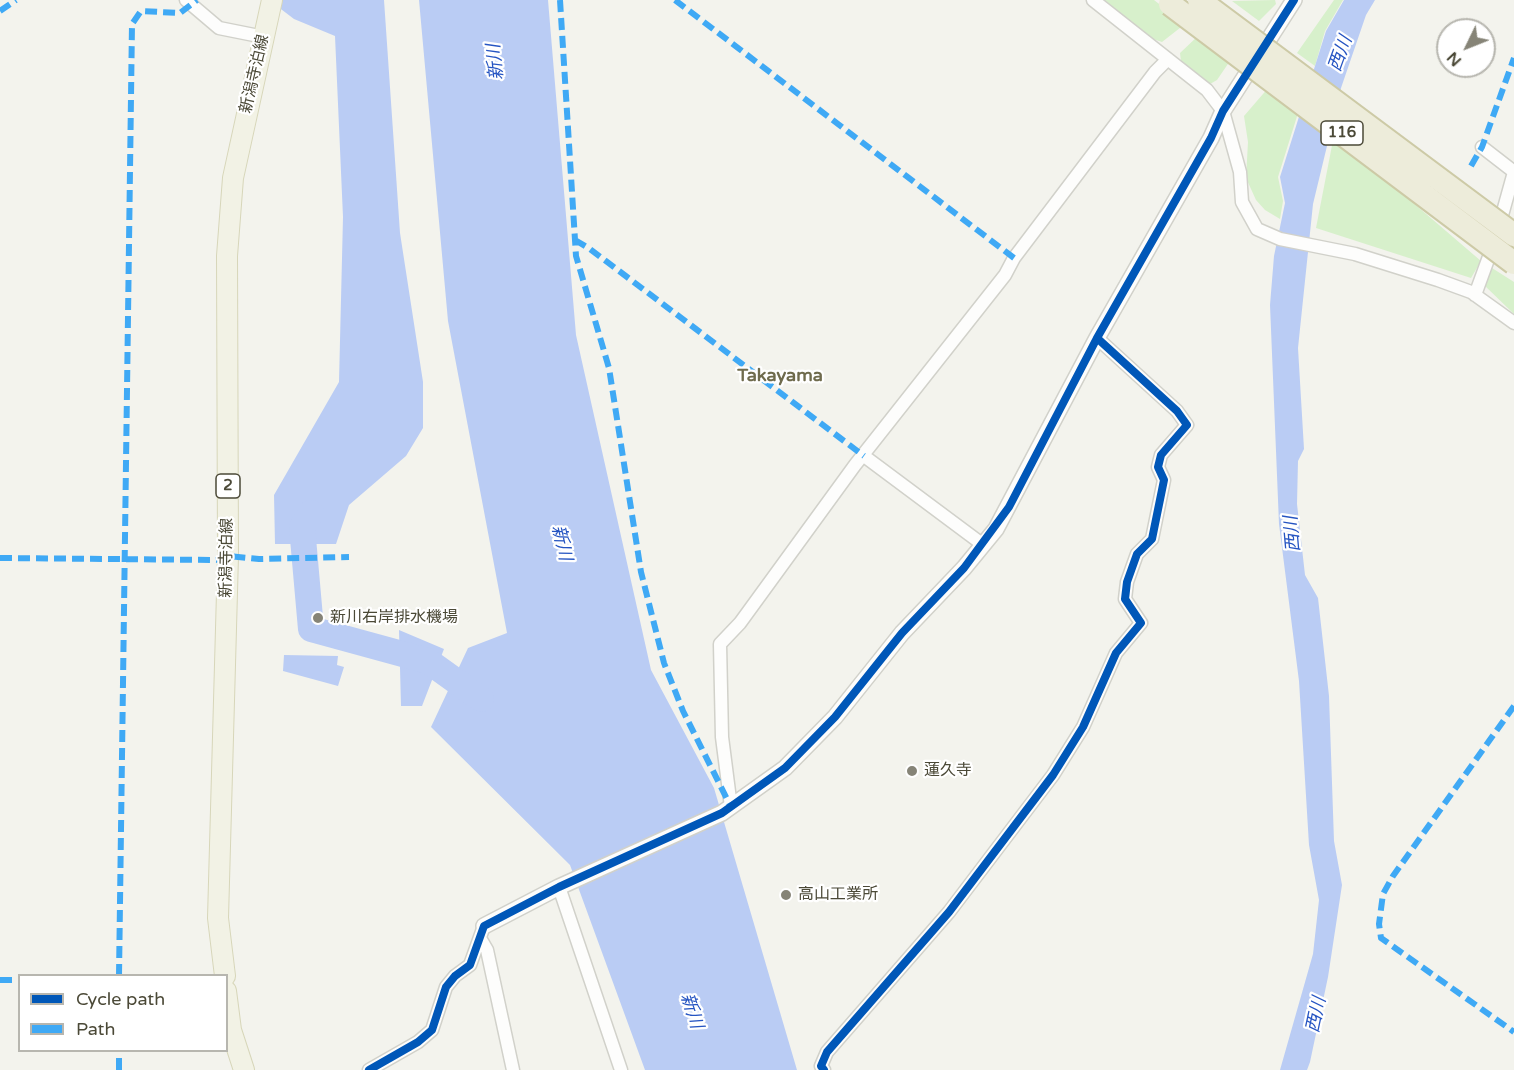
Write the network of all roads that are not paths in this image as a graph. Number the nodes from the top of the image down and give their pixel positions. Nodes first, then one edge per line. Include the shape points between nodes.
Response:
1 (186, 0) edge
2 (272, 0) edge
3 (1093, 0) edge
4 (1199, 0) edge
5 (1289, 2) edge
6 (1170, 4) dead end
7 (264, 37) junction
8 (1168, 59) junction
9 (1223, 111) junction
10 (1482, 147) dead end
11 (1514, 172) edge
12 (1514, 236) edge
13 (1514, 262) edge
14 (1475, 295) junction
15 (1514, 323) edge
16 (1097, 338) junction
17 (864, 456) junction
18 (982, 544) junction
19 (726, 810) junction
20 (559, 887) junction
21 (482, 932) junction
22 (225, 974) edge
23 (228, 1007) edge
24 (244, 1070) edge
25 (369, 1070) edge
26 (513, 1070) edge
27 (621, 1070) edge
28 (824, 1070) edge

1 - 7 street via 219,28
2 - 7 main road, 新潟寺泊線 / 2
3 - 8 street
4 - 12 highway, 116, bridge
5 - 9 street via 1276,30
6 - 13 highway, 116, bridge
7 - 22 main road, 新潟寺泊線 / 2 via 233,178 227,256 228,556 218,918
8 - 9 street via 1207,90
8 - 17 street
9 - 14 street via 1240,172 1242,202 1257,229 1280,239 1355,254
9 - 16 street
10 - 11 street
11 - 14 street via 1491,256
14 - 15 street
16 - 18 street via 1009,507
16 - 28 street via 1178,411 1187,425 1161,455 1158,467 1164,480 1152,539 1137,554 1127,582 1125,599 1141,623 1116,653 1083,727 1053,775 949,912 827,1052 821,1066
17 - 18 street
17 - 19 street via 740,623 720,644
18 - 19 street via 902,633 835,717 786,768
19 - 20 street
20 - 21 street
20 - 27 street
21 - 25 street via 470,965 446,987 432,1030
21 - 26 street
23 - 24 main road

